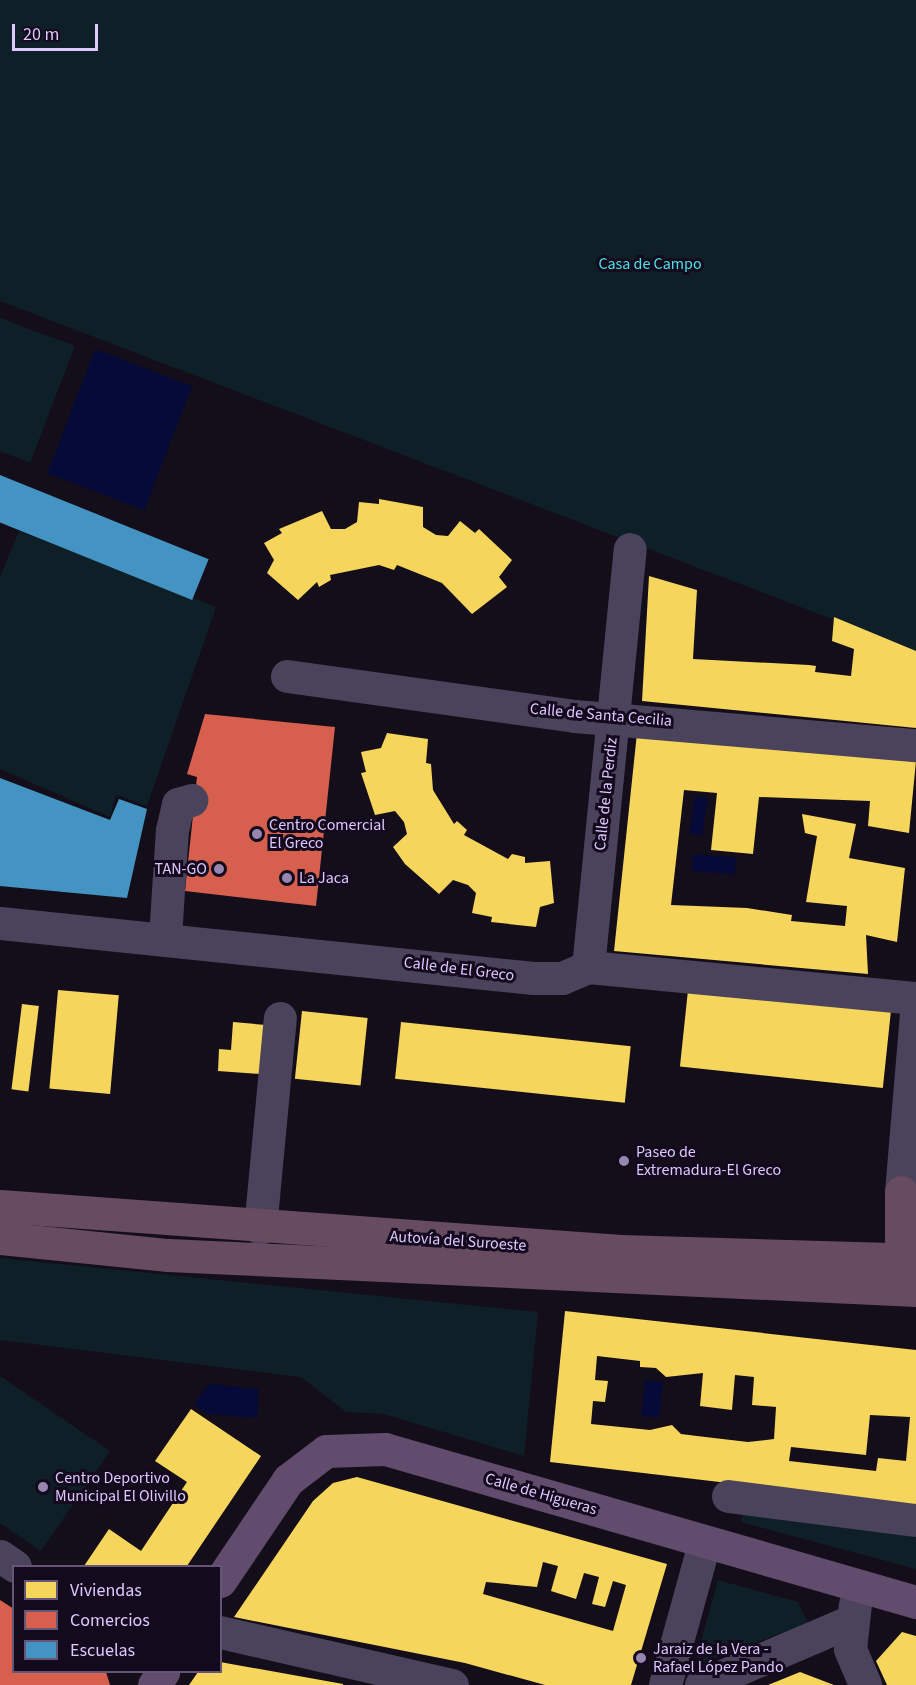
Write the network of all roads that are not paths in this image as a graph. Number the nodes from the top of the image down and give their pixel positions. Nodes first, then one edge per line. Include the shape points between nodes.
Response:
1 (630, 549) dead end
2 (286, 676) dead end
3 (613, 717) junction
4 (916, 745) edge
5 (191, 800) dead end
6 (0, 922) edge
7 (165, 937) junction
8 (588, 967) junction
9 (916, 998) edge
10 (916, 1012) edge
11 (280, 1018) dead end
12 (911, 1133) edge
13 (901, 1192) joint
14 (0, 1206) edge
15 (260, 1228) junction
16 (0, 1239) edge
17 (909, 1260) edge
18 (916, 1290) edge
19 (728, 1496) dead end
20 (916, 1520) edge
21 (704, 1543) junction
22 (0, 1556) edge
23 (14, 1565) edge
24 (222, 1578) edge
25 (859, 1586) junction
26 (916, 1602) edge
27 (849, 1622) junction
28 (222, 1632) edge
29 (416, 1680) edge
30 (452, 1685) edge
31 (665, 1685) edge
32 (701, 1685) edge
33 (865, 1685) edge

1 - 3 street, Calle de la Perdiz
2 - 3 street, Calle de Santa Cecilia
3 - 4 street, Calle de Santa Cecilia
3 - 8 street, Calle de la Perdiz
5 - 7 street via 178,804 172,830
6 - 7 street, Calle de El Greco
7 - 8 street, Calle de El Greco via 533,978 562,978
8 - 9 street, Calle de El Greco
10 - 12 street
11 - 15 street
12 - 13 street
13 - 17 highway
14 - 15 highway, Autovía del Suroeste
15 - 17 highway, Autovía del Suroeste via 666,1253
16 - 18 highway, Autovía del Suroeste via 407,1268
19 - 20 street
21 - 24 main road, Calle de Higueras via 385,1449 326,1451 288,1479
21 - 25 main road, Calle de Higueras
21 - 31 street
22 - 23 street
25 - 26 main road, Calle de Higueras
25 - 27 street
27 - 32 street
27 - 33 street via 850,1649
28 - 29 street
29 - 30 street

